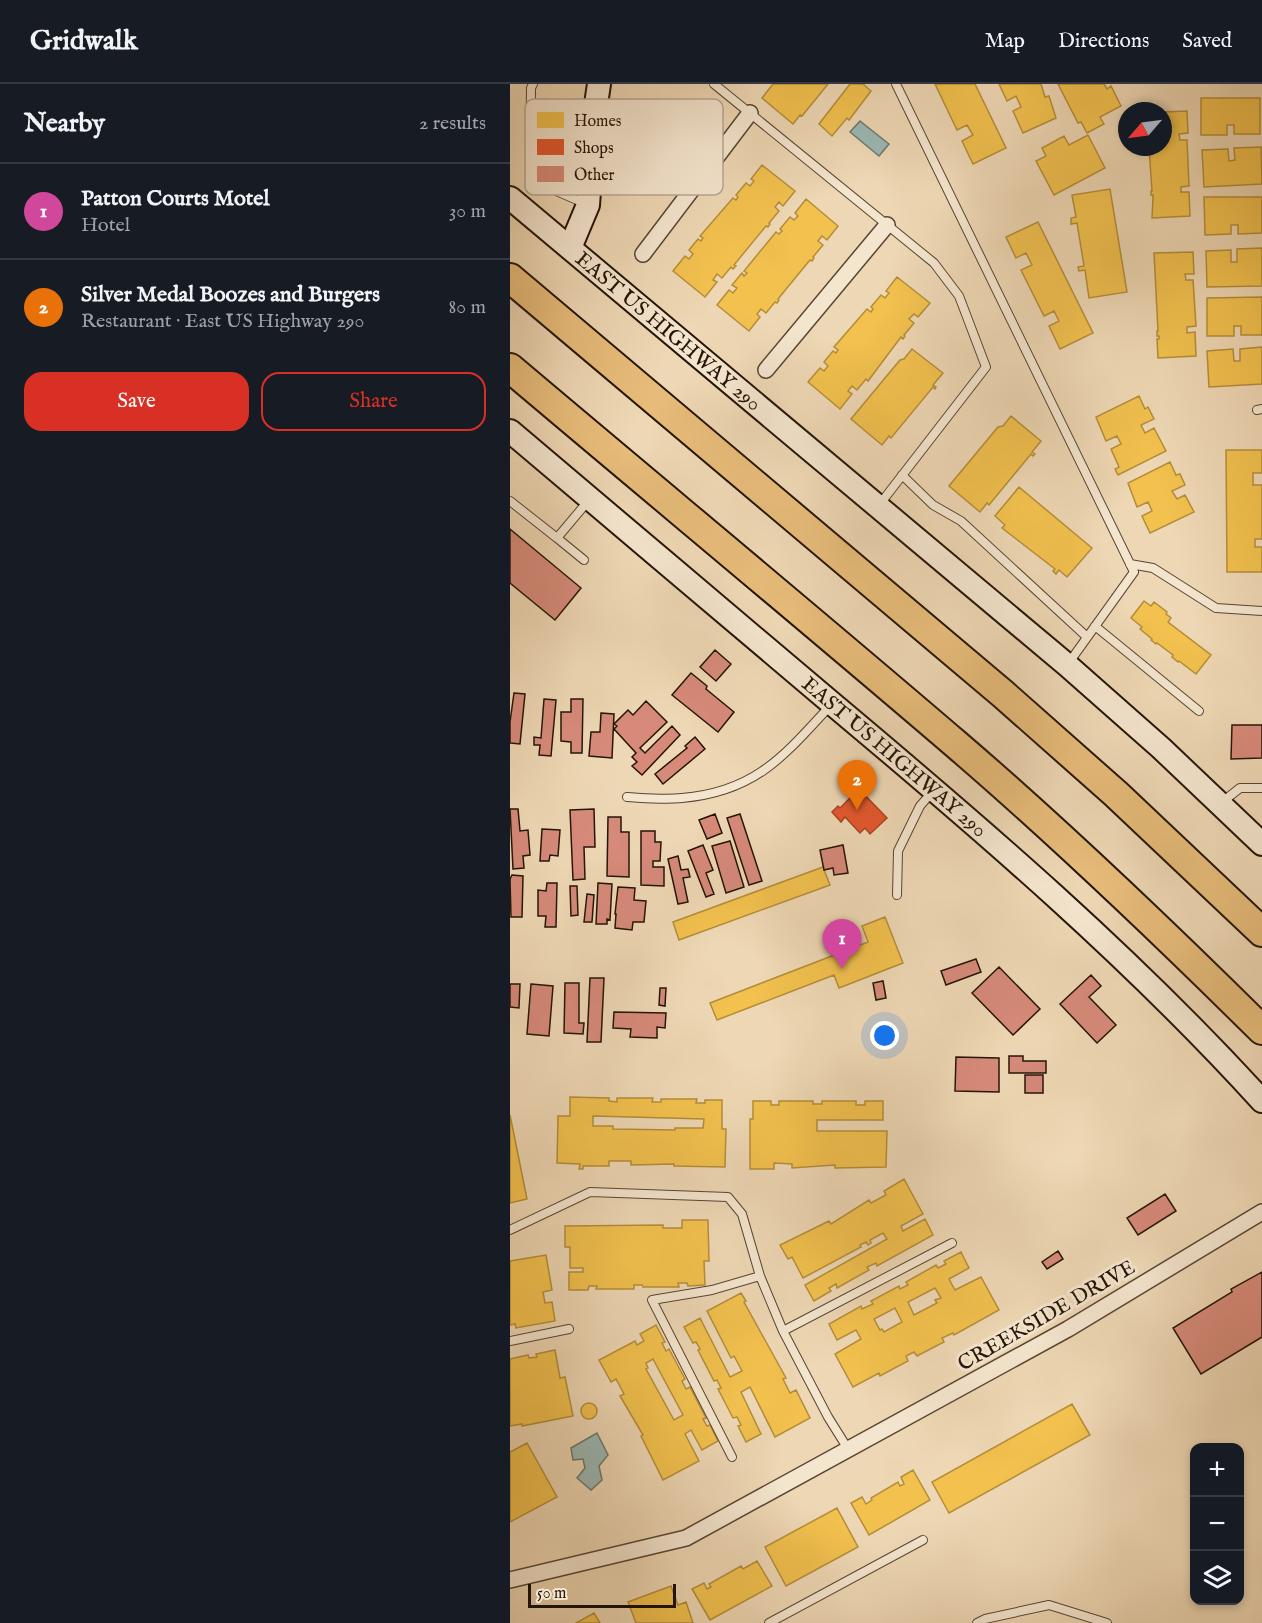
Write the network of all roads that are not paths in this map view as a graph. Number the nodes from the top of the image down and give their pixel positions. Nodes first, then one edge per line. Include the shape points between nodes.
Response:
1 (533, 84) edge
2 (599, 84) edge
3 (896, 84) edge
4 (717, 85) edge
5 (531, 99) edge
6 (597, 99) edge
7 (750, 113) junction
8 (723, 149) edge
9 (564, 195) edge
10 (589, 195) edge
11 (688, 195) edge
12 (510, 198) edge
13 (588, 205) junction
14 (887, 225) junction
15 (570, 248) junction
16 (643, 254) dead end
17 (510, 278) edge
18 (510, 368) edge
19 (766, 370) dead end
20 (510, 431) edge
21 (902, 475) junction
22 (590, 499) junction
23 (510, 501) edge
24 (878, 506) junction
25 (557, 538) junction
26 (584, 560) dead end
27 (1130, 564) junction
28 (1262, 611) edge
29 (1095, 626) junction
30 (1087, 637) junction
31 (1067, 665) junction
32 (832, 704) junction
33 (1199, 711) dead end
34 (1262, 788) edge
35 (934, 790) junction
36 (627, 797) dead end
37 (1220, 803) junction
38 (1262, 844) edge
39 (897, 895) dead end
40 (1262, 932) edge
41 (1262, 1030) edge
42 (1262, 1101) edge
43 (1262, 1212) edge
44 (510, 1230) edge
45 (952, 1243) dead end
46 (760, 1276) junction
47 (569, 1329) dead end
48 (783, 1331) junction
49 (510, 1341) edge
50 (848, 1449) junction
51 (732, 1457) dead end
52 (923, 1540) dead end
53 (510, 1580) edge
54 (769, 1623) edge
55 (977, 1623) edge
56 (1107, 1623) edge

1 - 5 lane
2 - 6 main road
3 - 27 lane
4 - 7 lane
7 - 8 street
7 - 14 lane
9 - 13 lane
10 - 13 main road
11 - 16 street
12 - 15 main road, EAST US HIGHWAY 290
13 - 15 main road
14 - 19 street
14 - 21 lane via 934,263 959,296 986,367
15 - 24 main road, EAST US HIGHWAY 290
17 - 40 highway via 1003,694
18 - 41 highway via 958,746 1070,845
20 - 22 main road, EAST US HIGHWAY 290
21 - 24 lane
21 - 30 lane via 933,505 961,521
22 - 25 lane
22 - 32 main road, EAST US HIGHWAY 290
23 - 25 lane
24 - 31 main road, EAST US HIGHWAY 290
25 - 26 lane
27 - 28 lane via 1153,568 1216,608
27 - 29 lane via 1134,572
29 - 30 lane
29 - 33 lane
30 - 31 lane
31 - 37 main road, EAST US HIGHWAY 290
32 - 35 main road, EAST US HIGHWAY 290
32 - 36 lane via 793,746 762,773 741,784 681,798
34 - 37 lane via 1240,788
35 - 39 lane via 920,807 898,851
35 - 42 main road, EAST US HIGHWAY 290 via 1137,972
37 - 38 main road, EAST US HIGHWAY 290
43 - 50 street, CREEKSIDE DRIVE via 1068,1329
44 - 46 lane via 590,1192 728,1197 742,1214
45 - 48 lane
46 - 48 lane
46 - 51 lane via 712,1290 652,1300
47 - 49 lane
48 - 50 lane
50 - 53 street, CREEKSIDE DRIVE via 686,1538
52 - 54 lane
55 - 56 lane via 1049,1605

